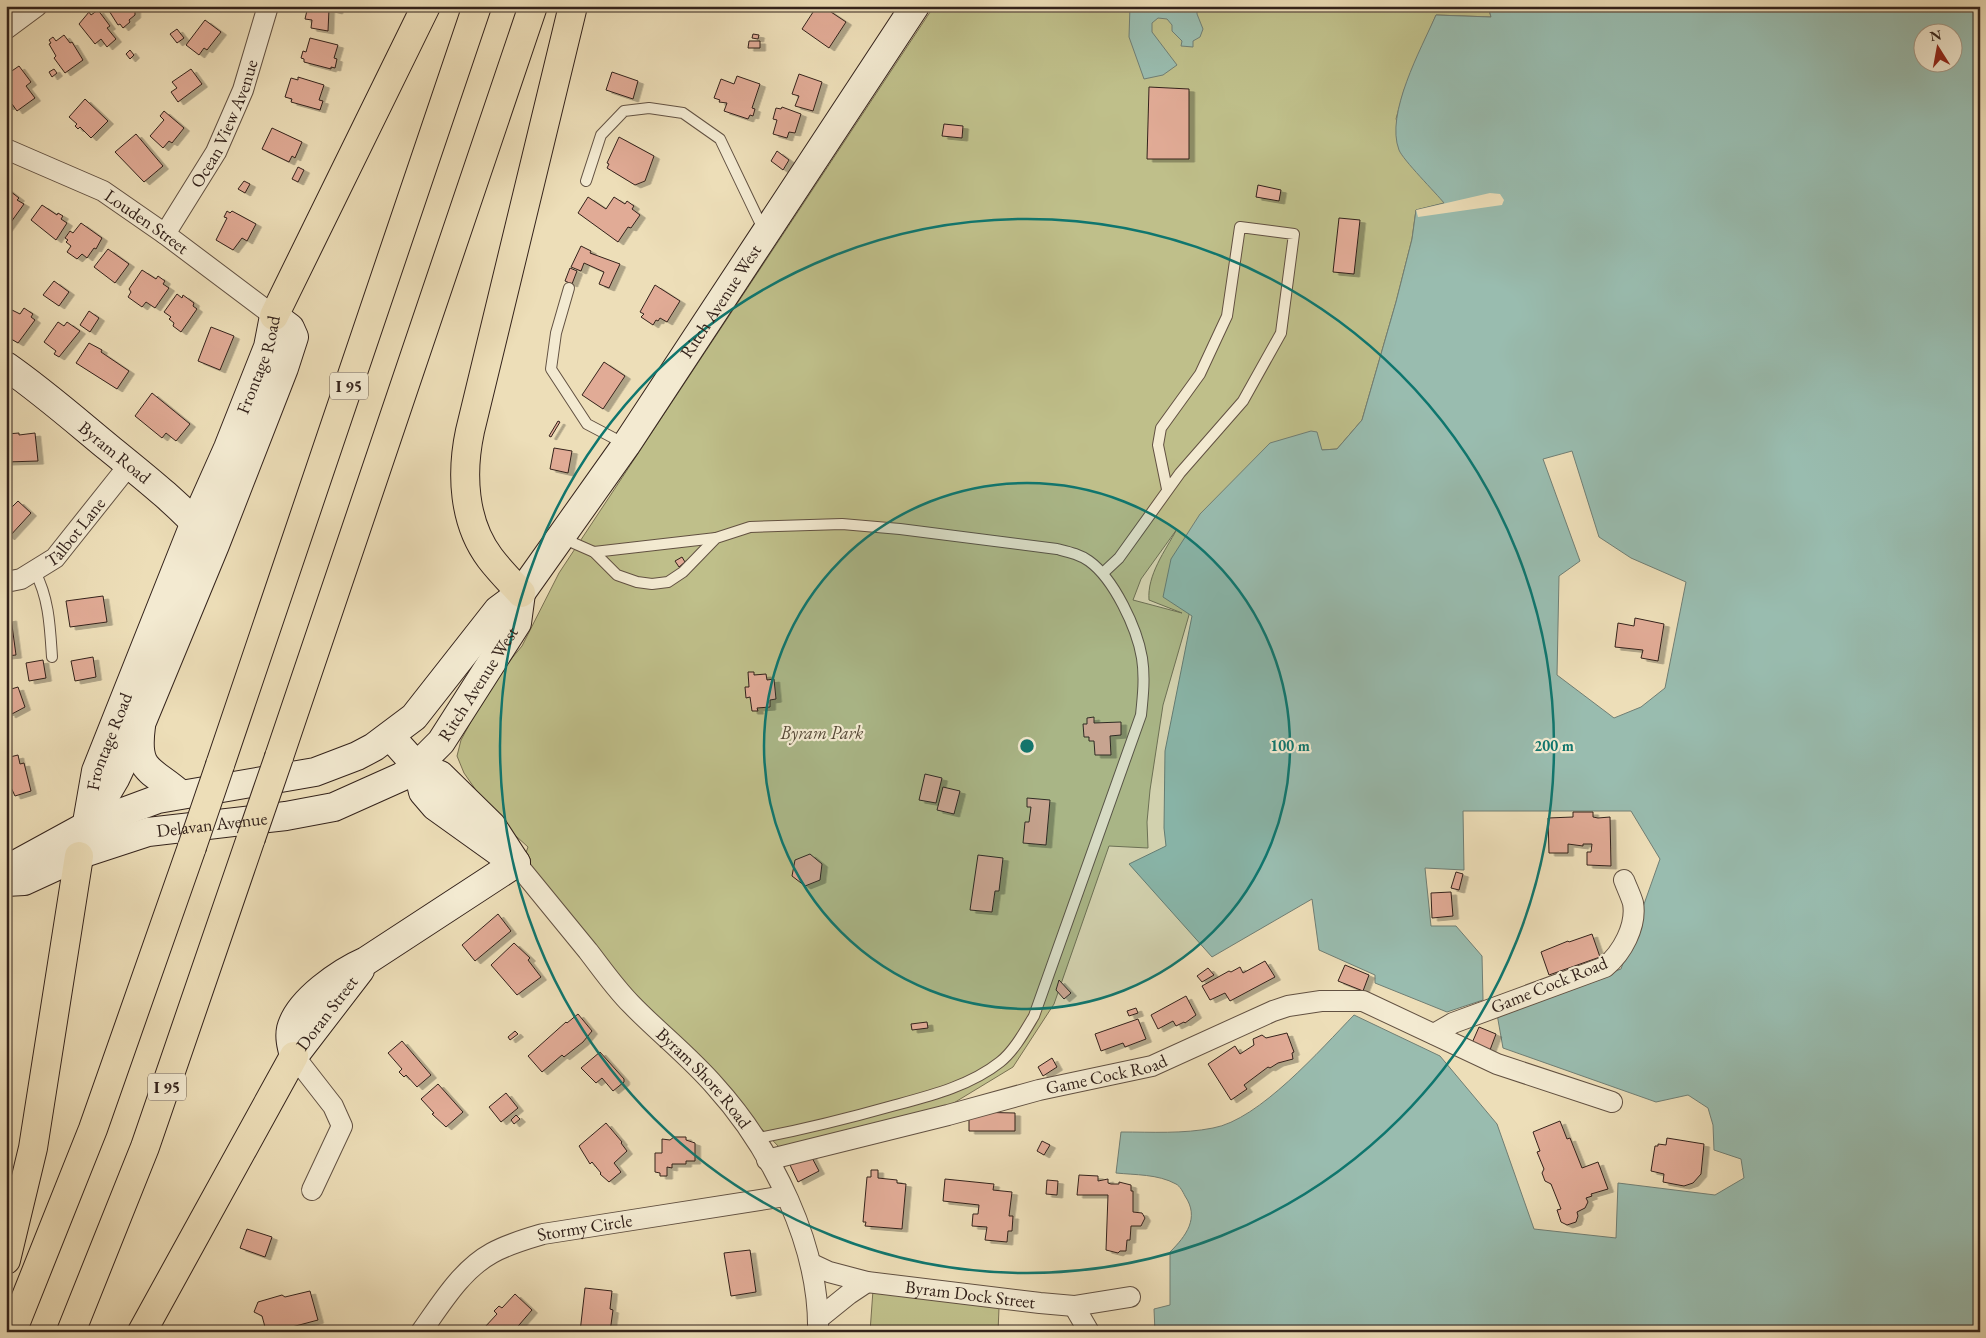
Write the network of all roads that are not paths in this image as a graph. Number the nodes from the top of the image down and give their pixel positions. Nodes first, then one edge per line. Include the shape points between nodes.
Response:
1 (37, 6) edge
2 (268, 6) edge
3 (426, 6) edge
4 (477, 6) edge
5 (534, 6) edge
6 (573, 6) edge
7 (915, 6) edge
8 (6, 29) edge
9 (6, 150) edge
10 (586, 181) dead end
11 (765, 232) junction
12 (165, 234) junction
13 (569, 288) dead end
14 (274, 316) junction
15 (6, 366) edge
16 (626, 445) junction
17 (129, 465) junction
18 (1168, 489) junction
19 (194, 522) junction
20 (561, 538) junction
21 (716, 538) junction
22 (215, 545) junction
23 (594, 552) junction
24 (35, 572) junction
25 (1103, 573) junction
26 (6, 582) edge
27 (521, 593) junction
28 (52, 657) dead end
29 (141, 724) junction
30 (390, 736) junction
31 (417, 766) junction
32 (180, 794) junction
33 (88, 824) junction
34 (79, 856) junction
35 (516, 863) junction
36 (6, 872) edge
37 (1624, 880) dead end
38 (6, 882) edge
39 (1434, 1034) junction
40 (294, 1056) junction
41 (1612, 1102) dead end
42 (754, 1139) junction
43 (767, 1160) junction
44 (312, 1190) dead end
45 (785, 1196) junction
46 (6, 1260) edge
47 (812, 1264) junction
48 (867, 1282) junction
49 (1130, 1297) dead end
50 (1074, 1306) junction
51 (816, 1329) edge
52 (12, 1332) edge
53 (71, 1332) edge
54 (142, 1332) edge
55 (421, 1332) edge
56 (1089, 1332) edge

1 - 8 street
2 - 12 street, Ocean View Avenue via 243,90 216,152
3 - 14 highway
4 - 52 highway, I 95, bridge via 192,847 93,1129
5 - 53 highway, I 95, bridge via 145,1147
6 - 27 highway via 470,431 465,467 467,503 480,539 489,557
7 - 11 main road, Ritch Avenue West
9 - 12 street, Louden Street via 103,191
10 - 11 lane via 601,135 624,111 649,108 683,113 720,139
11 - 16 main road, Ritch Avenue West
12 - 14 street, Louden Street
13 - 16 lane via 556,333 552,369 587,424
14 - 19 main road, Frontage Road via 268,347
14 - 22 main road, Frontage Road via 290,328 294,337
15 - 17 main road, Byram Road via 30,382
16 - 20 main road, Ritch Avenue West
17 - 19 main road, Byram Road
17 - 24 street, Talbot Lane via 55,558
18 - 18 lane via 1243,401 1281,333 1294,234 1240,227 1227,316 1200,374 1161,428 1158,444
18 - 25 lane via 1119,558
19 - 22 main road, Byram Road
19 - 33 main road, Frontage Road via 96,772
20 - 23 lane
20 - 27 main road, Ritch Avenue West
21 - 23 lane
21 - 23 lane via 683,572 668,582 652,584 617,574
21 - 25 lane via 750,528 804,524 900,529 1057,549 1075,553
22 - 29 main road, Frontage Road
24 - 26 street, Talbot Lane
24 - 28 lane via 44,588
25 - 42 lane via 1142,656 1142,715 1034,1016 1025,1032 1003,1060 966,1082 828,1124
27 - 30 main road, Ritch Avenue West via 498,610 414,718
27 - 31 main road, Ritch Avenue West via 517,623 442,742
29 - 32 main road via 140,755 148,771
29 - 33 main road, Frontage Road via 115,779
30 - 31 main road, Byram Shore Road
30 - 32 main road, Delavan Avenue via 357,756 315,772
31 - 34 main road, Delavan Avenue via 334,807 286,816 162,829 120,840
31 - 35 main road, Byram Shore Road via 423,792 435,806
32 - 33 main road, Delavan Avenue via 138,805
33 - 34 main road, Frontage Road
33 - 36 main road, Delavan Avenue
34 - 38 main road, Delavan Avenue via 24,881
34 - 46 highway via 33,1148
35 - 40 main road, Doran Street via 366,961
35 - 42 street, Byram Shore Road via 630,1003 714,1085
37 - 39 street, Game Cock Road via 1633,904 1630,931 1617,958 1605,967 1453,1023
39 - 41 street, Game Cock Road via 1497,1064
39 - 43 street, Game Cock Road via 1363,1001 1321,1001 1288,1006 1152,1066 1039,1090
40 - 44 street via 333,1106 342,1126
40 - 54 highway
42 - 43 street, Byram Shore Road
43 - 45 street, Byram Shore Road
45 - 47 street, Byram Shore Road
45 - 55 street, Stormy Circle via 543,1234 510,1244 473,1266
47 - 48 street, Byram Dock Street
47 - 51 street, Byram Shore Road
48 - 50 street, Byram Dock Street
48 - 51 street via 849,1294
49 - 50 street, Byram Dock Street
50 - 56 street

